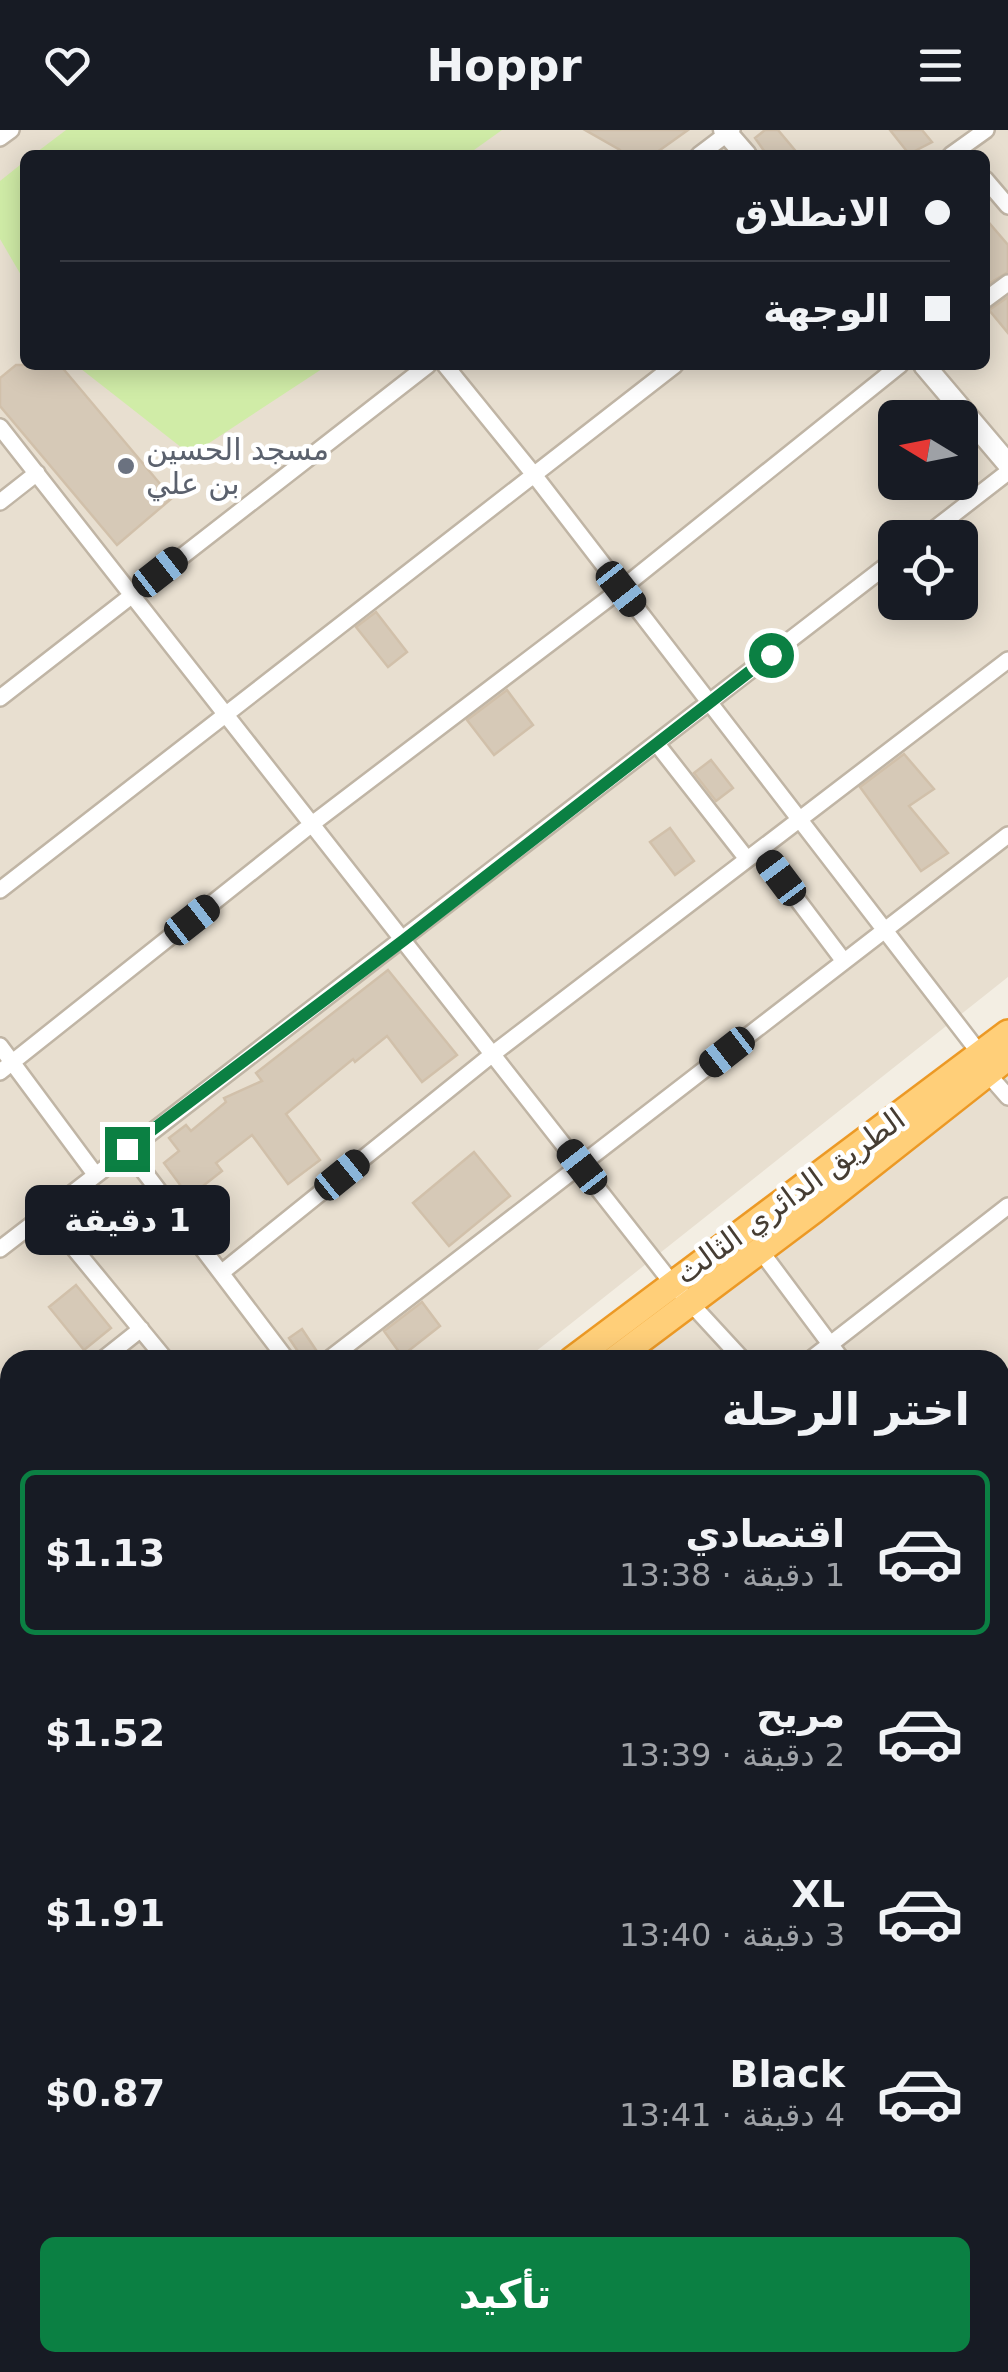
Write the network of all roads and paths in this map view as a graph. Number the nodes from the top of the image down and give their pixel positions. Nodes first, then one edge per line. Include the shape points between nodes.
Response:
1 (11, 130) edge
2 (986, 130) edge
3 (727, 131) edge
4 (0, 138) edge
5 (705, 150) edge
6 (963, 150) edge
7 (990, 185) edge
8 (1008, 206) edge
9 (422, 370) edge
10 (449, 370) edge
11 (669, 370) edge
12 (894, 370) edge
13 (928, 370) edge
14 (0, 427) edge
15 (1008, 464) edge
16 (1008, 472) edge
17 (37, 473) junction
18 (535, 476) junction
19 (0, 502) edge
20 (946, 520) edge
21 (878, 572) edge
22 (621, 589) junction
23 (130, 595) junction
24 (1008, 660) edge
25 (0, 698) edge
26 (710, 703) junction
27 (228, 715) junction
28 (657, 744) junction
29 (801, 819) junction
30 (312, 824) junction
31 (1008, 836) edge
32 (754, 855) junction
33 (0, 890) edge
34 (883, 931) junction
35 (404, 940) junction
36 (843, 960) junction
37 (1008, 1033) edge
38 (0, 1046) edge
39 (494, 1053) junction
40 (1008, 1057) edge
41 (984, 1064) junction
42 (6, 1067) edge
43 (1008, 1097) edge
44 (127, 1149) junction
45 (582, 1167) junction
46 (95, 1174) junction
47 (1008, 1206) edge
48 (45, 1213) junction
49 (0, 1249) edge
50 (760, 1250) junction
51 (221, 1273) junction
52 (680, 1293) junction
53 (141, 1329) junction
54 (829, 1344) junction
55 (115, 1350) edge
56 (158, 1350) edge
57 (279, 1350) edge
58 (341, 1350) edge
59 (588, 1350) edge
60 (624, 1350) edge
61 (734, 1350) edge
62 (822, 1350) edge
63 (834, 1350) edge

1 - 4 street
2 - 6 street
3 - 5 street
7 - 8 street
9 - 23 street
10 - 18 street
11 - 18 street
12 - 22 street
13 - 15 street
14 - 17 street
16 - 20 street
17 - 19 street
17 - 23 street
18 - 22 street
18 - 27 street
21 - 26 street
22 - 26 street
22 - 30 street
23 - 25 street
23 - 27 street
24 - 29 street
26 - 28 street
26 - 29 street
27 - 30 street
27 - 33 street
28 - 32 street
28 - 35 street
29 - 32 street
29 - 34 street
30 - 35 street
30 - 42 street
31 - 34 street
32 - 36 street
32 - 39 street
34 - 36 street
34 - 41 street
35 - 39 street
35 - 44 street
36 - 45 street
37 - 41 highway, الطريق الدائري الثالث
38 - 42 street
39 - 45 street
39 - 51 street
40 - 41 highway, الطريق الدائري الثالث
41 - 43 street
41 - 50 highway, الطريق الدائري الثالث
41 - 52 highway, الطريق الدائري الثالث
42 - 46 street
44 - 46 street
44 - 51 street
45 - 52 street
45 - 58 street
46 - 48 street
47 - 54 street
48 - 49 street
48 - 53 street
50 - 52 highway, الطريق الدائري الثالث
50 - 54 street
51 - 57 street
52 - 59 highway, الطريق الدائري الثالث
52 - 60 highway, الطريق الدائري الثالث
52 - 61 street
53 - 55 street
53 - 56 street
54 - 62 street
54 - 63 street

